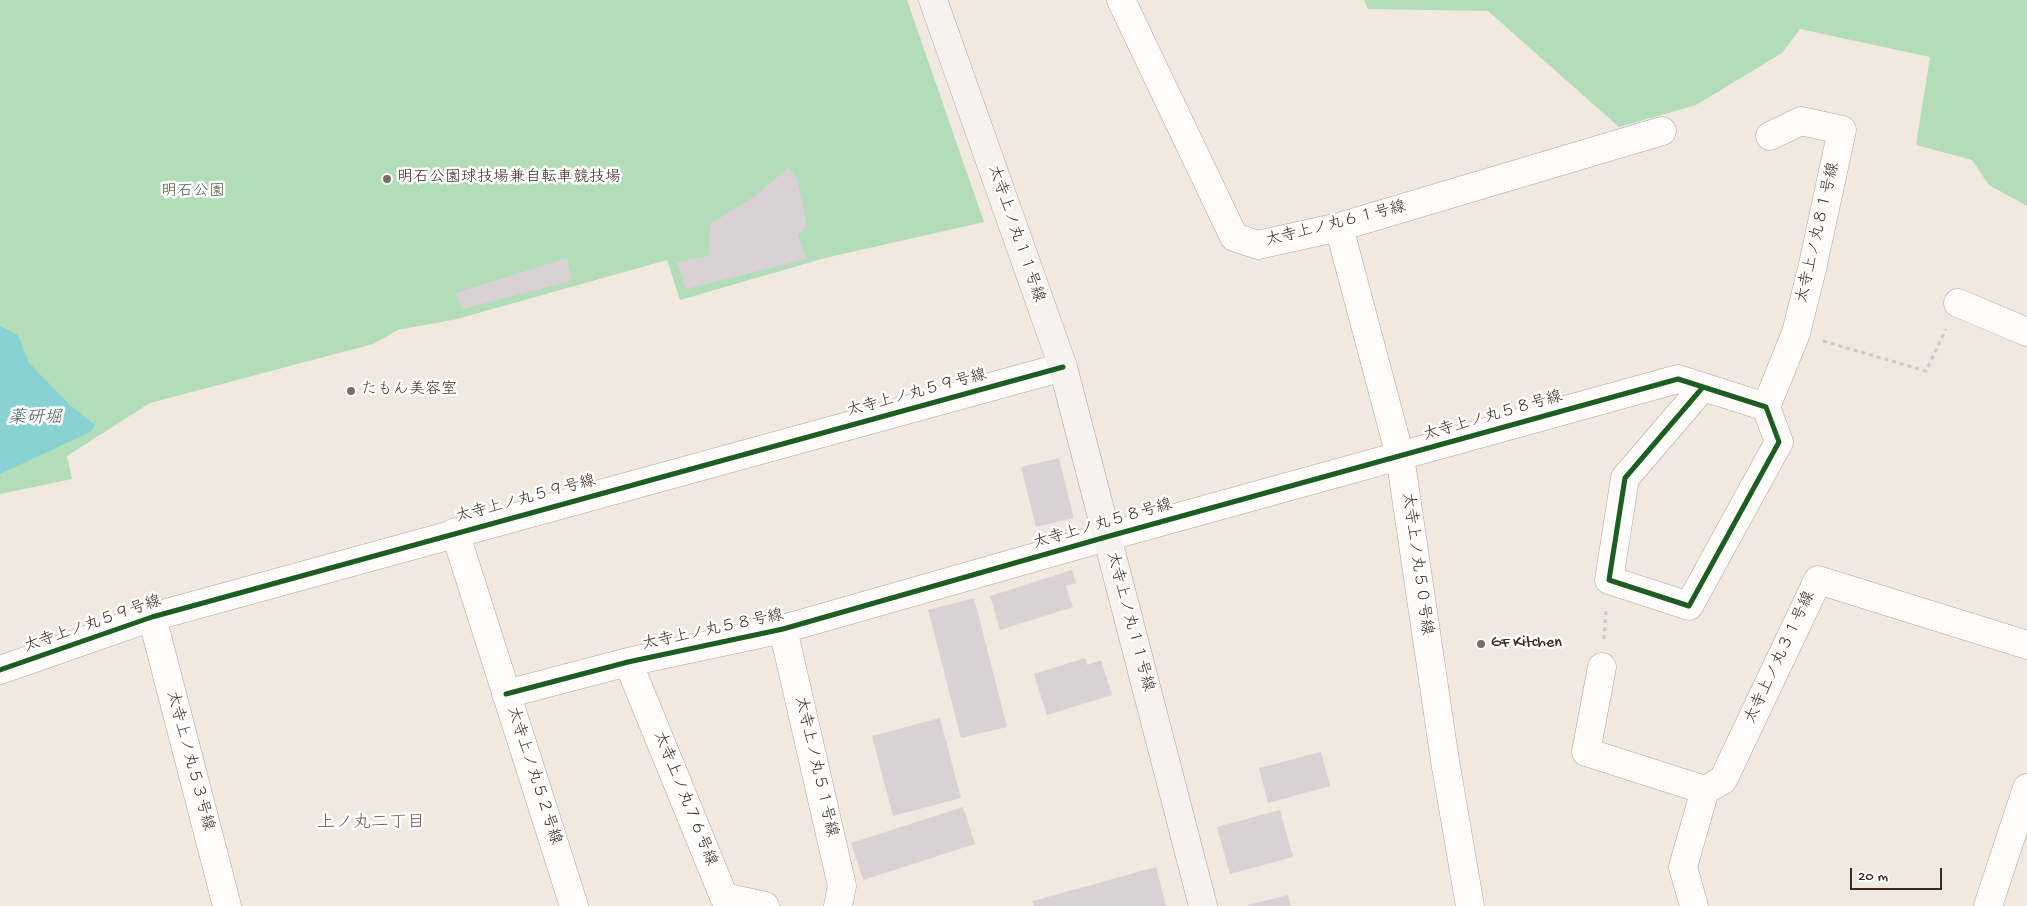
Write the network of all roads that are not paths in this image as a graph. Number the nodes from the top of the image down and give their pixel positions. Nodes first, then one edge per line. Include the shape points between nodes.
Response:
1 (933, 0) edge
2 (1121, 0) edge
3 (1662, 131) dead end
4 (1770, 136) dead end
5 (1339, 227) junction
6 (1958, 303) road end
7 (2027, 332) edge
8 (1062, 367) junction
9 (1704, 387) junction
10 (1766, 407) junction
11 (1400, 456) junction
12 (455, 532) junction
13 (1106, 537) junction
14 (152, 616) junction
15 (783, 629) junction
16 (2027, 645) edge
17 (628, 662) junction
18 (1602, 666) road end
19 (0, 670) edge
20 (506, 694) junction
21 (2027, 788) edge
22 (1705, 790) junction
23 (227, 906) edge
24 (574, 906) edge
25 (765, 906) edge
26 (838, 906) edge
27 (1203, 906) edge
28 (1470, 906) edge
29 (1694, 906) edge
30 (1988, 906) edge

1 - 8 street, 太寺上ノ丸１１号線
2 - 5 street, 太寺上ノ丸６１号線 via 1234,238 1258,245
3 - 5 street, 太寺上ノ丸６１号線
4 - 10 street, 太寺上ノ丸８１号線 via 1801,121 1842,130 1796,333
5 - 11 street, 太寺上ノ丸５０号線
6 - 7 street
8 - 12 street, 太寺上ノ丸５９号線
8 - 13 street, 太寺上ノ丸１１号線
9 - 10 street, 太寺上ノ丸５８号線
9 - 10 street via 1625,478 1609,580 1690,606 1779,442
9 - 11 street, 太寺上ノ丸５８号線 via 1678,378
11 - 13 street, 太寺上ノ丸５８号線
11 - 28 street, 太寺上ノ丸５０号線
12 - 14 street, 太寺上ノ丸５９号線
12 - 20 street, 太寺上ノ丸５２号線
13 - 15 street, 太寺上ノ丸５８号線
13 - 27 street, 太寺上ノ丸１１号線
14 - 19 street, 太寺上ノ丸５９号線
14 - 23 street, 太寺上ノ丸５３号線
15 - 17 street, 太寺上ノ丸５８号線
15 - 26 street, 太寺上ノ丸５１号線 via 842,886
16 - 22 street, 太寺上ノ丸３１号線 via 1818,580 1723,780
17 - 20 street, 太寺上ノ丸５８号線
17 - 25 street, 太寺上ノ丸７６号線 via 724,896
18 - 22 street via 1586,752
20 - 24 street, 太寺上ノ丸５２号線
21 - 30 street
22 - 29 street via 1684,867

